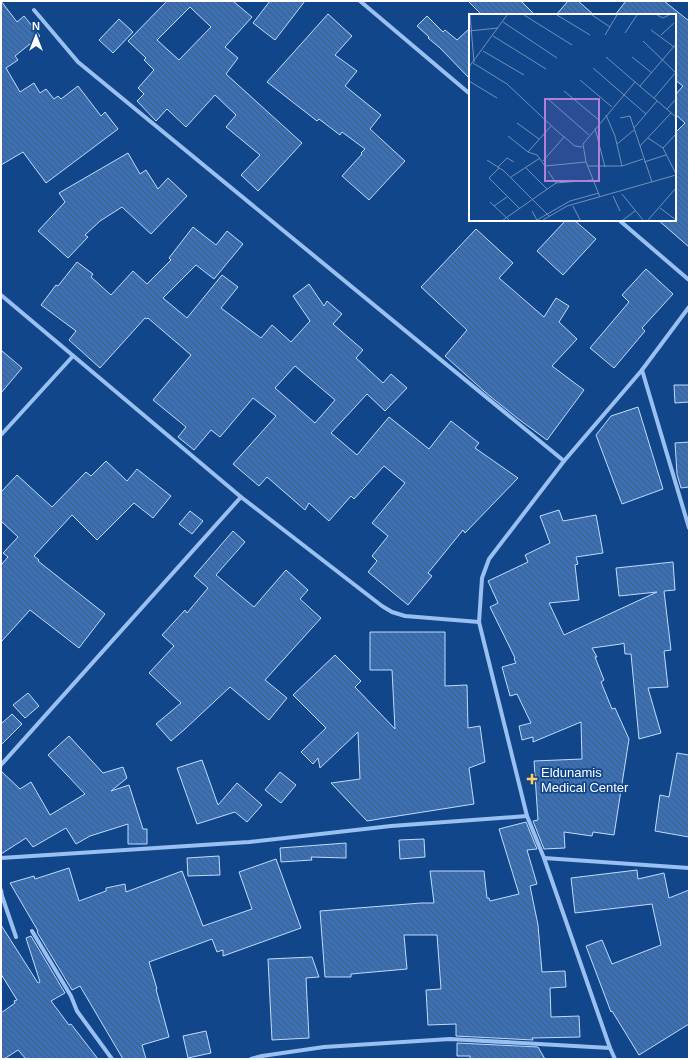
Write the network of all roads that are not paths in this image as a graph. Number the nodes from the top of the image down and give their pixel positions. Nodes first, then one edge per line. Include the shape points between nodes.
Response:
1 (360, 1) edge
2 (34, 10) dead end
3 (469, 93) edge
4 (620, 221) edge
5 (689, 280) edge
6 (1, 295) edge
7 (689, 307) edge
8 (73, 356) junction
9 (642, 370) junction
10 (1, 435) edge
11 (564, 461) junction
12 (241, 497) junction
13 (689, 528) edge
14 (479, 622) junction
15 (1, 765) edge
16 (528, 816) junction
17 (1, 858) edge
18 (544, 858) junction
19 (689, 868) edge
20 (1, 890) edge
21 (32, 931) dead end
22 (16, 937) dead end
23 (610, 1048) junction
24 (112, 1059) edge
25 (250, 1059) edge
26 (615, 1059) edge

1 - 3 street
2 - 11 street via 78,62
4 - 5 street
6 - 8 street
7 - 9 street
8 - 10 street
8 - 12 street
9 - 11 street
9 - 13 street
11 - 14 street via 489,559 482,578
12 - 14 street via 392,612 405,616
12 - 15 street
14 - 16 street
16 - 17 street via 392,826 249,842
16 - 18 street
18 - 19 street
18 - 23 street
20 - 22 street
21 - 24 street via 77,1011
23 - 25 street via 450,1039 324,1047
23 - 26 street

